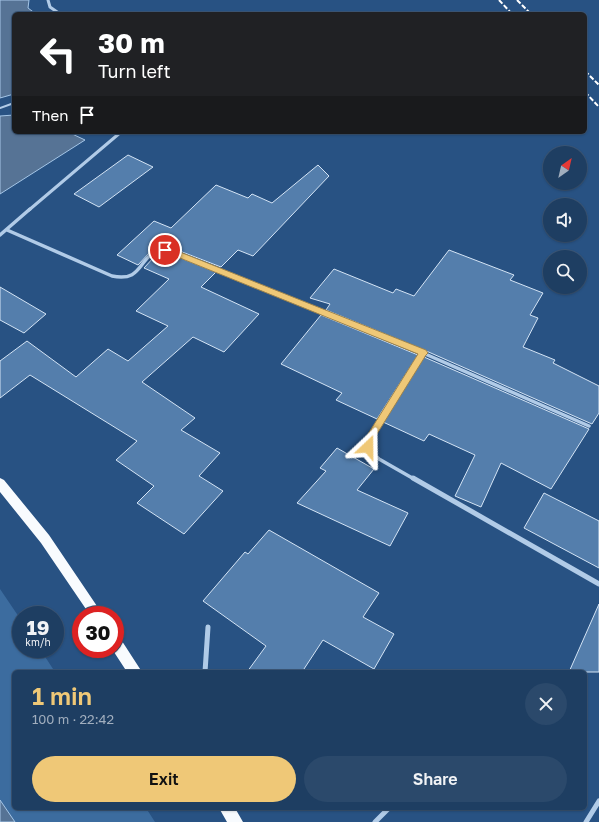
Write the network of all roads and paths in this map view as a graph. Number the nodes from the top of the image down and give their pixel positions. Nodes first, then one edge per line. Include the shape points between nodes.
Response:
1 (48, 0) edge
2 (56, 12) edge
3 (12, 104) edge
4 (0, 108) edge
5 (119, 134) edge
6 (8, 230) junction
7 (0, 235) edge
8 (423, 353) junction
9 (589, 426) dead end
10 (0, 483) edge
11 (599, 584) edge
12 (91, 606) edge
13 (208, 627) dead end
14 (124, 656) edge
15 (134, 670) edge
16 (205, 670) edge
17 (599, 801) edge
18 (227, 810) edge
19 (387, 810) edge
20 (236, 822) edge
21 (375, 822) edge
22 (586, 822) edge

1 - 2 street
3 - 4 lane
5 - 6 street
6 - 7 street
6 - 8 street via 123,279 134,273 153,252 172,251
8 - 9 street
8 - 11 street via 367,442 370,452 379,460
10 - 12 highway via 45,539
13 - 16 street
14 - 15 highway
17 - 22 street
18 - 20 highway
19 - 21 street

